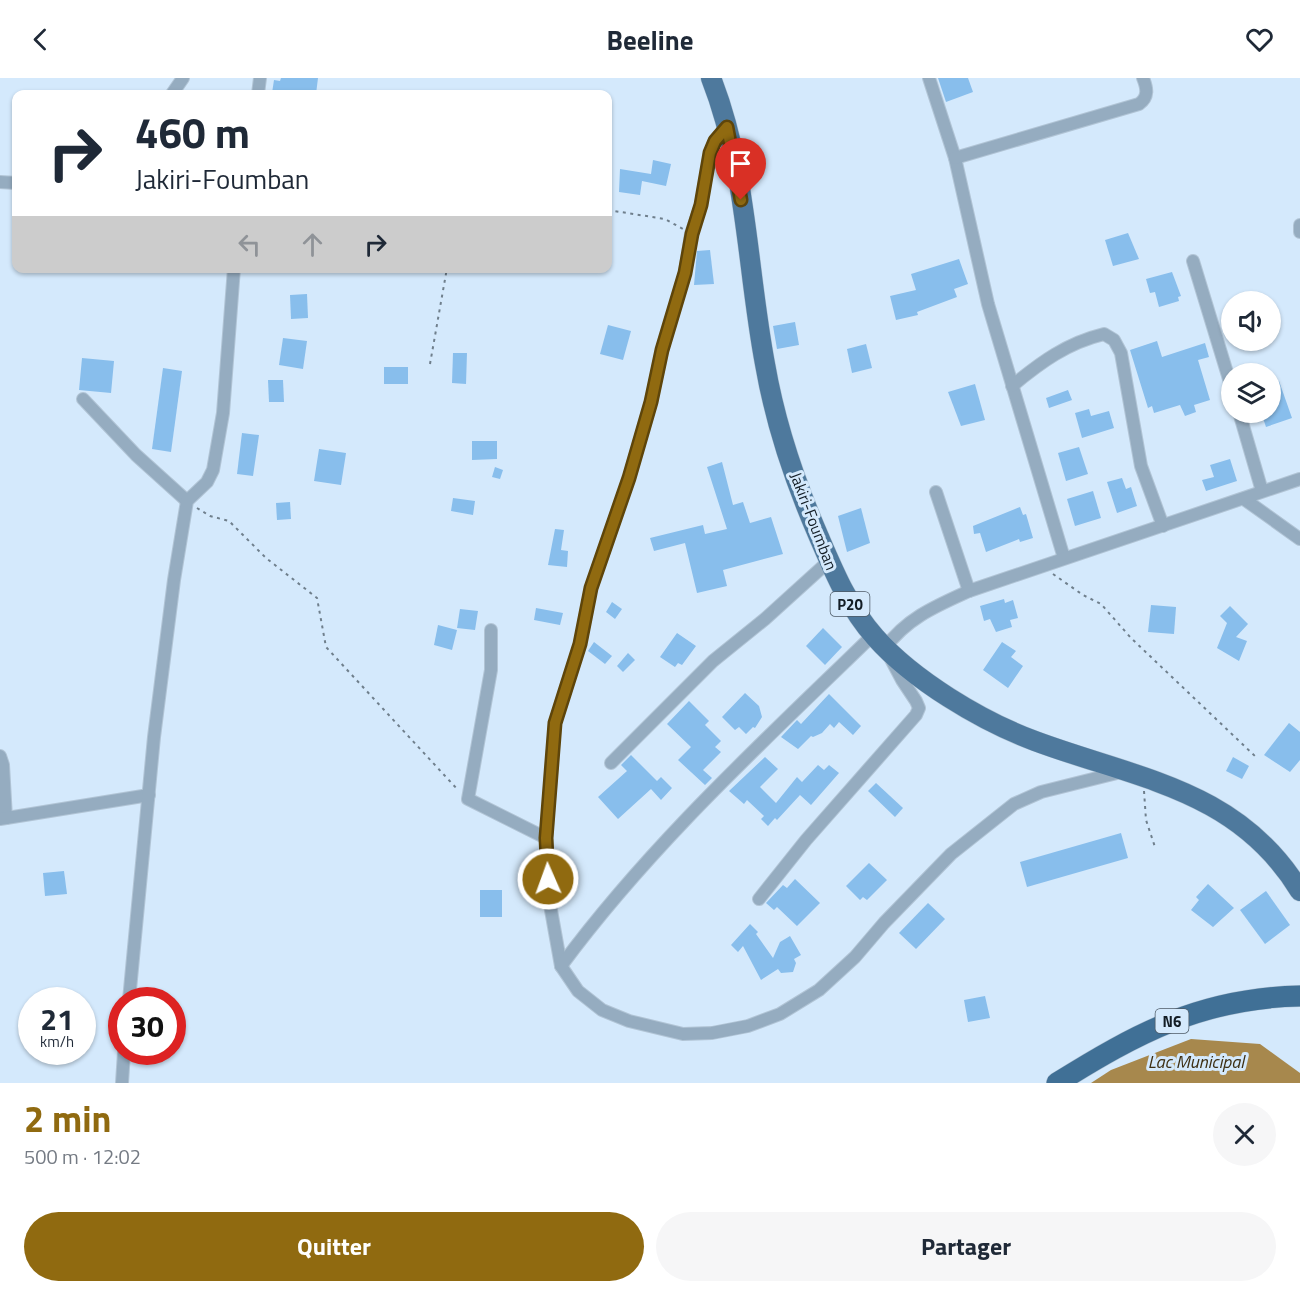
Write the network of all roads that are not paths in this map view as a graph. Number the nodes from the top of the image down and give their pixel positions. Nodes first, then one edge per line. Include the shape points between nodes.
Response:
1 (711, 78) edge
2 (929, 78) edge
3 (1143, 78) edge
4 (727, 127) junction
5 (955, 158) junction
6 (1300, 225) edge
7 (1300, 232) edge
8 (1193, 261) dead end
9 (234, 273) edge
10 (1224, 363) edge
11 (1012, 386) junction
12 (83, 399) dead end
13 (1242, 423) edge
14 (1300, 479) edge
15 (1262, 491) junction
16 (936, 492) dead end
17 (1244, 499) junction
18 (187, 501) junction
19 (1163, 526) junction
20 (1300, 539) edge
21 (1064, 558) junction
22 (829, 561) junction
23 (969, 591) junction
24 (491, 630) dead end
25 (879, 641) junction
26 (0, 756) edge
27 (611, 764) dead end
28 (1136, 773) junction
29 (149, 795) junction
30 (3, 818) edge
31 (546, 838) junction
32 (1300, 891) edge
33 (759, 899) dead end
34 (561, 966) junction
35 (130, 987) edge
36 (1300, 996) edge
37 (123, 1065) edge
38 (122, 1083) edge
39 (1057, 1083) edge

1 - 4 main road, Jakiri-Foumban / P20
2 - 5 street
3 - 5 street via 1146,97 1139,104
4 - 22 main road, Jakiri-Foumban / P20 via 765,366 804,502
4 - 31 street via 710,153 685,273 651,402 591,588 580,644 555,723
5 - 11 street via 988,304
6 - 7 street
8 - 10 street
9 - 18 street via 223,414 213,470 207,482
11 - 19 street via 1046,358 1068,346 1104,334 1114,340 1121,353 1141,466
11 - 21 street
12 - 18 street
13 - 15 street
14 - 15 street
15 - 17 street
16 - 23 street
17 - 19 street
17 - 20 street
18 - 29 street
19 - 21 street
21 - 23 street
22 - 25 main road, Jakiri-Foumban / P20 via 852,607
22 - 27 street via 713,661
23 - 25 street via 922,612 894,636
24 - 31 street via 491,670 468,800
25 - 28 main road, Jakiri-Foumban / P20 via 933,686 1004,727 1034,741
25 - 33 street via 916,701 916,715
25 - 34 street via 695,812 601,912
26 - 30 street
28 - 32 main road, Jakiri-Foumban / P20 via 1201,800 1248,829 1277,856
28 - 34 street via 1041,792 1014,804 951,854 819,990 780,1014 748,1026 683,1034 629,1021 602,1010 578,991
29 - 30 street
29 - 35 street
31 - 34 street via 549,899
36 - 39 highway, N6 via 1191,1013 1150,1029
37 - 38 street

